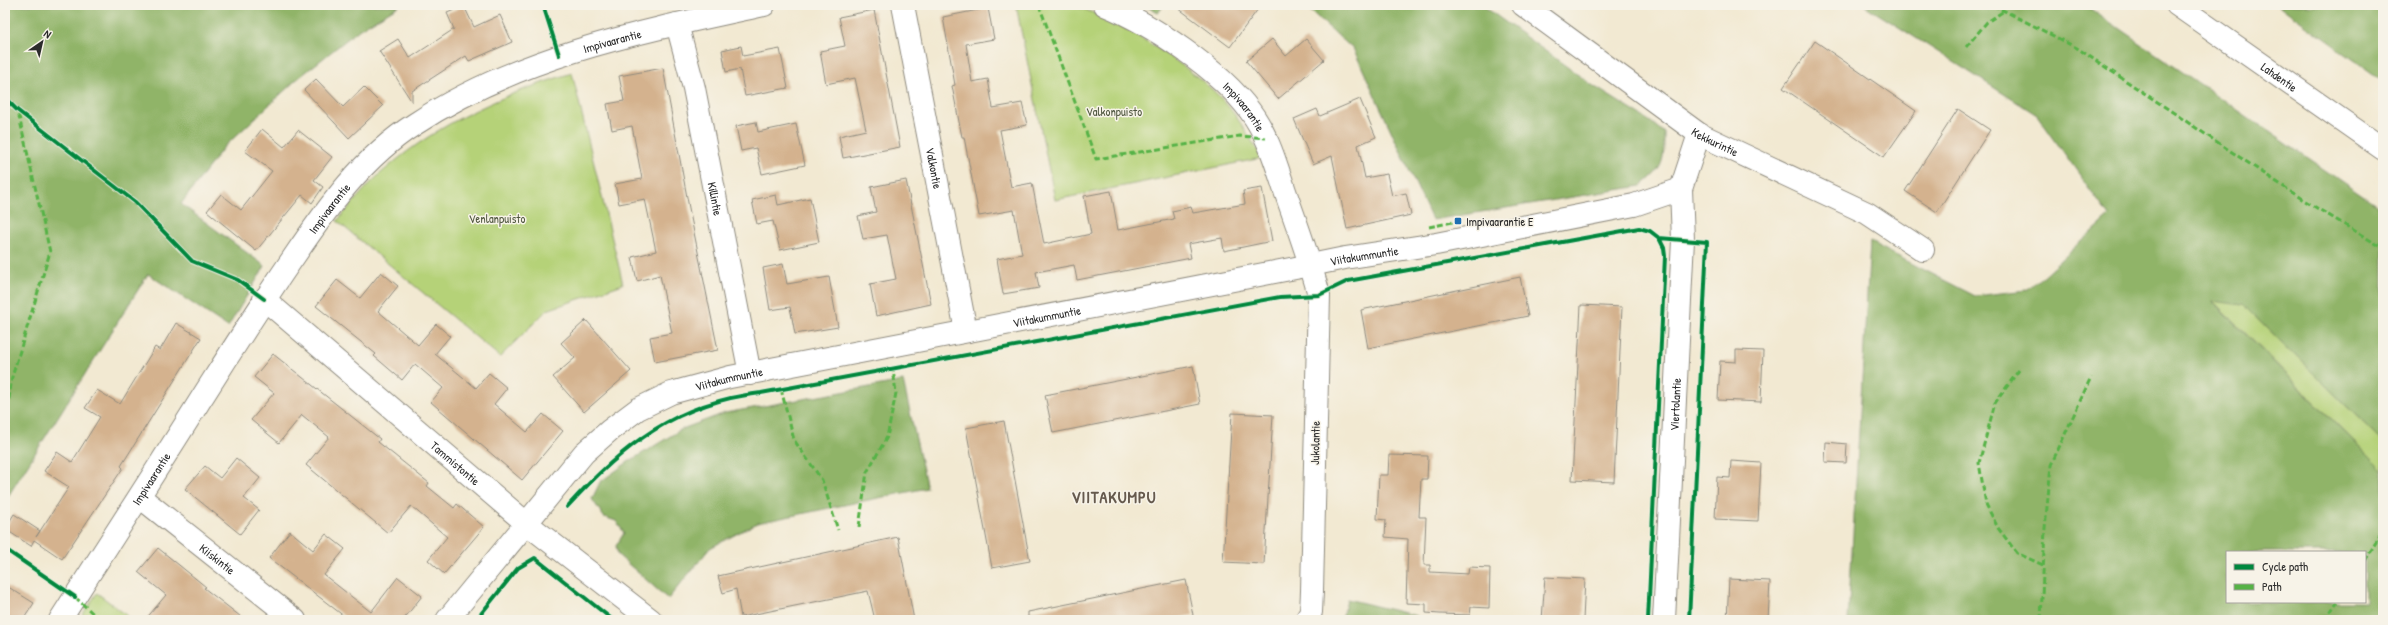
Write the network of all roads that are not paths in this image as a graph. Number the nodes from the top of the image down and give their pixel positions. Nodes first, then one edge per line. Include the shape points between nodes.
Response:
1 (764, 5) edge
2 (903, 5) edge
3 (1105, 5) edge
4 (1523, 5) edge
5 (2176, 5) edge
6 (677, 24) junction
7 (1699, 134) junction
8 (2383, 149) edge
9 (1681, 189) junction
10 (1923, 250) dead end
11 (1311, 265) junction
12 (264, 299) junction
13 (966, 331) junction
14 (750, 374) junction
15 (140, 497) junction
16 (526, 522) junction
17 (60, 620) edge
18 (295, 620) edge
19 (447, 620) edge
20 (651, 620) edge
21 (1306, 620) edge
22 (1664, 620) edge

1 - 6 main road, Impivaarantie
2 - 13 main road, Valkontie
3 - 11 main road, Impivaarantie via 1171,41 1224,83 1250,111 1266,138
4 - 7 main road, Kekkurintie
5 - 8 main road, Lahdentie
6 - 12 main road, Impivaarantie via 559,55 488,83 414,124 364,166 341,191
6 - 14 main road, Killintie via 694,88
7 - 9 main road
7 - 10 main road, Kekkurintie via 1867,214
9 - 11 main road, Viitakummuntie via 1634,206
9 - 22 main road, Viertolantie via 1683,240
11 - 13 main road, Viitakummuntie
11 - 21 main road, Jukolantie via 1319,295 1312,592 1311,612
12 - 15 main road, Impivaarantie
12 - 16 main road, Tammistontie
13 - 14 main road, Viitakummuntie
14 - 16 main road, Viitakummuntie via 730,377 671,394 638,410 584,452
15 - 17 main road, Impivaarantie
15 - 18 main road, Kiiskintie
16 - 19 main road, Viitakummuntie
16 - 20 main road, Tammistontie

